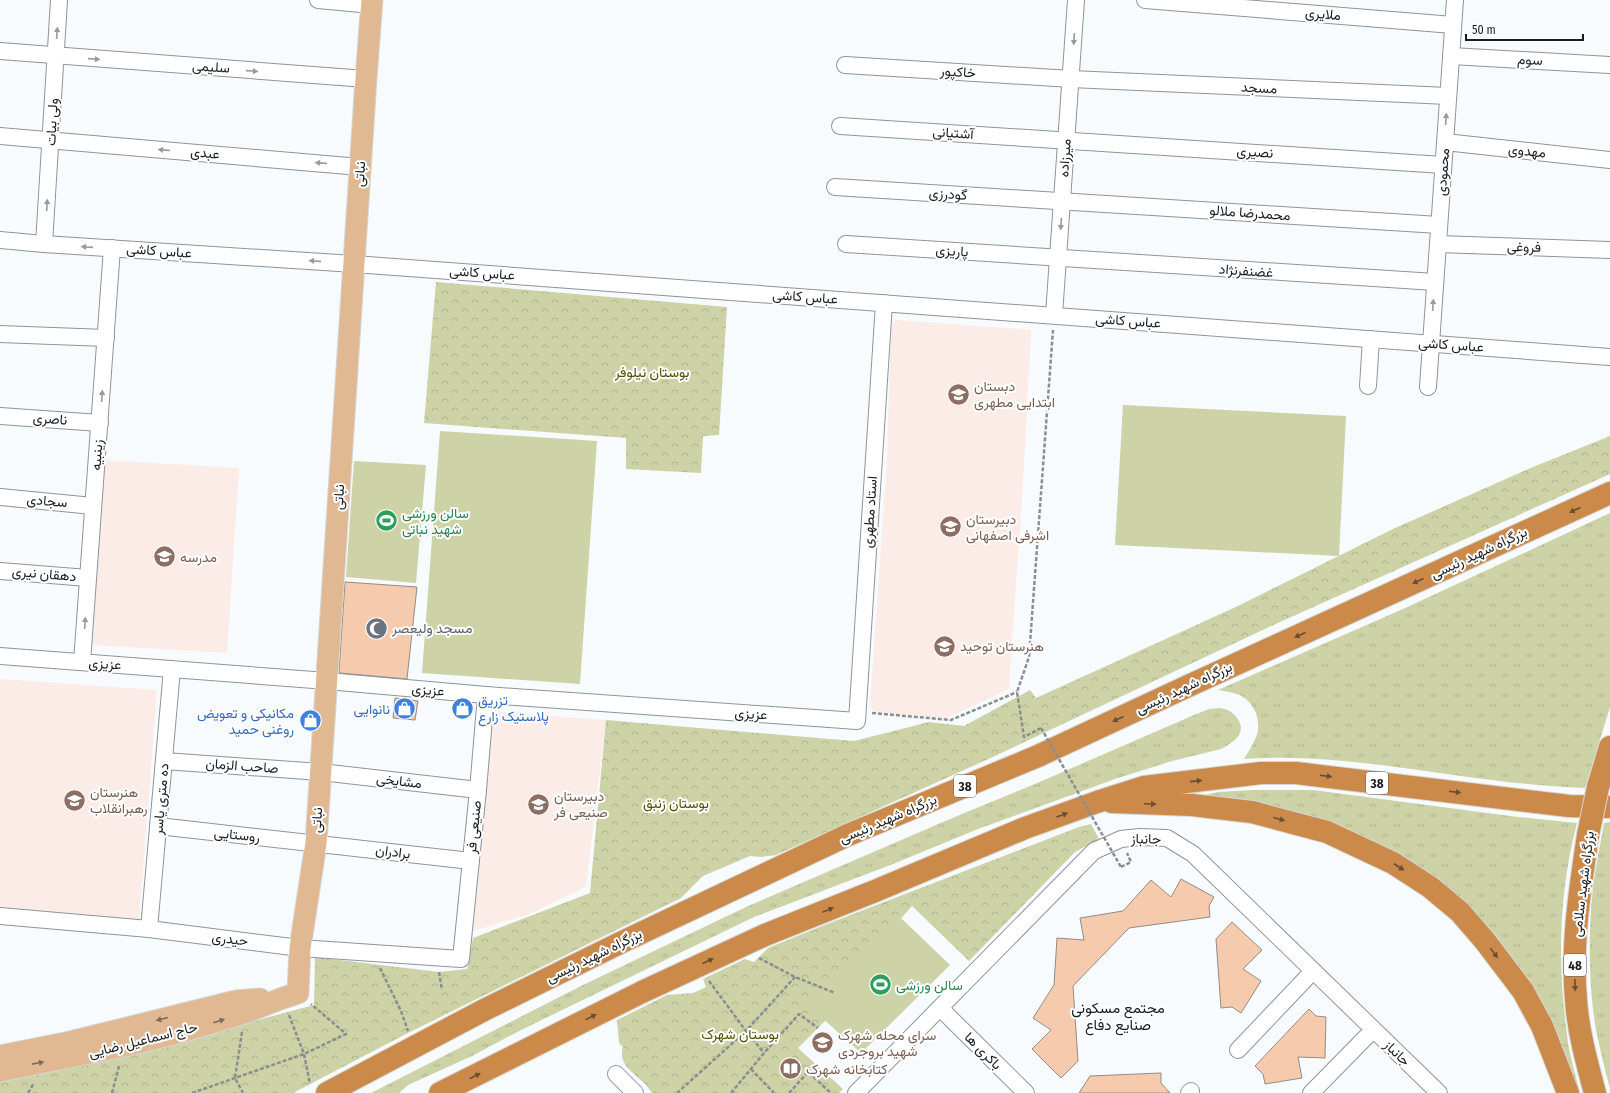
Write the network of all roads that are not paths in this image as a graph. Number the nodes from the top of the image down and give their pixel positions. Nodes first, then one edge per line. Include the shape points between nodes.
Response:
1 (59, 0) edge
2 (318, 0) edge
3 (1076, 0) edge
4 (1145, 0) edge
5 (1455, 0) edge
6 (372, 2) edge
7 (1453, 24) junction
8 (0, 50) edge
9 (56, 56) junction
10 (1451, 56) junction
11 (845, 65) dead end
12 (1610, 65) edge
13 (366, 79) junction
14 (1071, 79) junction
15 (1448, 96) junction
16 (840, 126) dead end
17 (0, 136) edge
18 (51, 140) junction
19 (1066, 140) junction
20 (1445, 142) junction
21 (1610, 160) edge
22 (1443, 165) junction
23 (360, 167) junction
24 (835, 187) dead end
25 (1062, 201) junction
26 (1439, 224) junction
27 (0, 240) edge
28 (44, 244) junction
29 (846, 244) dead end
30 (1438, 244) junction
31 (112, 248) junction
32 (1610, 250) edge
33 (1058, 259) junction
34 (354, 264) junction
35 (1434, 282) junction
36 (884, 303) junction
37 (1054, 315) junction
38 (0, 334) edge
39 (106, 338) junction
40 (1371, 339) junction
41 (1430, 344) junction
42 (1610, 357) edge
43 (1368, 386) dead end
44 (1428, 387) dead end
45 (0, 416) edge
46 (100, 423) junction
47 (1610, 493) edge
48 (0, 497) edge
49 (93, 506) junction
50 (0, 571) edge
51 (88, 578) junction
52 (0, 656) edge
53 (82, 662) junction
54 (172, 669) junction
55 (326, 681) junction
56 (486, 695) junction
57 (857, 716) joint
58 (1610, 747) edge
59 (164, 761) junction
60 (320, 772) junction
61 (478, 790) junction
62 (1097, 802) junction
63 (1610, 807) edge
64 (158, 826) junction
65 (316, 844) junction
66 (471, 861) junction
67 (0, 916) edge
68 (149, 929) junction
69 (300, 948) junction
70 (461, 960) joint
71 (1313, 971) junction
72 (290, 1001) junction
73 (940, 1008) junction
74 (1373, 1030) junction
75 (1238, 1050) dead end
76 (0, 1056) edge
77 (0, 1071) edge
78 (616, 1074) dead end
79 (318, 1088) edge
80 (440, 1093) edge
81 (635, 1093) edge
82 (856, 1093) edge
83 (1026, 1093) edge
84 (1311, 1093) edge
85 (1438, 1093) edge
86 (1568, 1093) edge
87 (1595, 1093) edge

9 -> 1 street, ولی بیات
2 - 6 street
3 -> 14 street, میرزاده
4 - 7 street, ملایری
5 - 7 street, محمودی
6 - 13 main road, نباتی
7 - 10 street, محمودی
8 - 9 street
9 -> 13 street, سلیمی
9 - 18 street, ولی بیات
10 - 12 street, سوم
10 - 15 street, محمودی
11 - 14 street, خاکپور
13 - 23 main road, نباتی
14 - 15 street, مسجد
14 - 19 street, میرزاده
20 -> 15 street, محمودی
16 - 19 street, آشتیانی
17 - 18 street, عبدی
23 -> 18 street, عبدی
28 -> 18 street, ولی بیات
19 - 22 street, نصیری
19 - 25 street, میرزاده
20 - 21 street, مهدوی
20 - 22 street, محمودی
22 - 26 street, محمودی
23 - 34 main road, نباتی
24 - 25 street, گودرزی
25 - 26 street, محمدرضا ملالو
25 -> 33 street, میرزاده
26 - 30 street, محمودی
27 - 28 street, عباس کاشی
31 -> 28 street, عباس کاشی
29 - 33 street, پاریزی
30 - 32 street, فروغی
30 - 35 street, محمودی
34 -> 31 street, عباس کاشی
31 - 39 street, زینبیه
33 - 35 street, غضنفرنژاد
33 - 37 street, میرزاده
34 - 36 street, عباس کاشی
34 - 55 main road, نباتی
41 -> 35 street, محمودی
36 - 37 street, عباس کاشی
36 - 57 street, استاد مطهری
37 - 40 street, عباس کاشی
38 - 39 street
46 -> 39 street, زینبیه
40 - 41 street, عباس کاشی
40 - 43 street
41 - 42 street, عباس کاشی
41 - 44 street, محمودی
45 - 46 street, ناصری
46 - 49 street, زینبیه
47 -> 79 highway, بزرگراه شهید رئیسی / 38 via 1038,756 841,838
48 - 49 street, سجادی
49 - 51 street, زینبیه
50 - 51 street, دهقان نیری
53 -> 51 street, زینبیه
52 - 53 street, عزیزی
53 - 54 street, عزیزی
54 - 55 street, عزیزی
54 - 59 street, ده متری یاسر
55 - 56 street, عزیزی
55 - 60 main road, نباتی
56 - 57 street, عزیزی
56 - 61 street, صنیعی فر
58 -> 87 highway, بزرگراه شهید سلامی / 48, bridge via 1588,835 1578,897 1575,948 1576,993 1587,1063
59 - 60 street, صاحب الزمان
59 - 64 street, ده متری یاسر
60 - 61 street, مشایخی
60 - 65 main road, نباتی
61 - 66 street, صنیعی فر
62 -> 63 highway, 38 via 1144,787 1261,773 1296,773 1569,806
80 -> 62 highway, 38 via 765,934 1025,828
62 -> 86 highway via 1192,805 1252,812 1327,832 1393,863 1430,887 1454,907 1485,941 1534,1008
64 - 65 street, روستایی
64 - 68 street, ده متری یاسر
65 - 66 street, برادران
65 - 69 main road, نباتی
66 - 70 street, صنیعی فر
67 - 68 street, حیدری
68 - 69 street, حیدری
69 - 70 street, حیدری
69 - 72 main road, نباتی
71 - 73 street, جانباز via 1193,854 1167,838 1140,837 1120,839 1094,851
71 - 74 street, جانباز
71 - 75 street
72 -> 76 main road, حاج اسماعیل رضایی via 236,1000 70,1042
77 -> 72 main road, حاج اسماعیل رضایی via 124,1046
73 - 82 street, جانباز
73 - 83 street, باکری ها
74 - 84 street
74 - 85 street, جانباز
78 - 81 street

